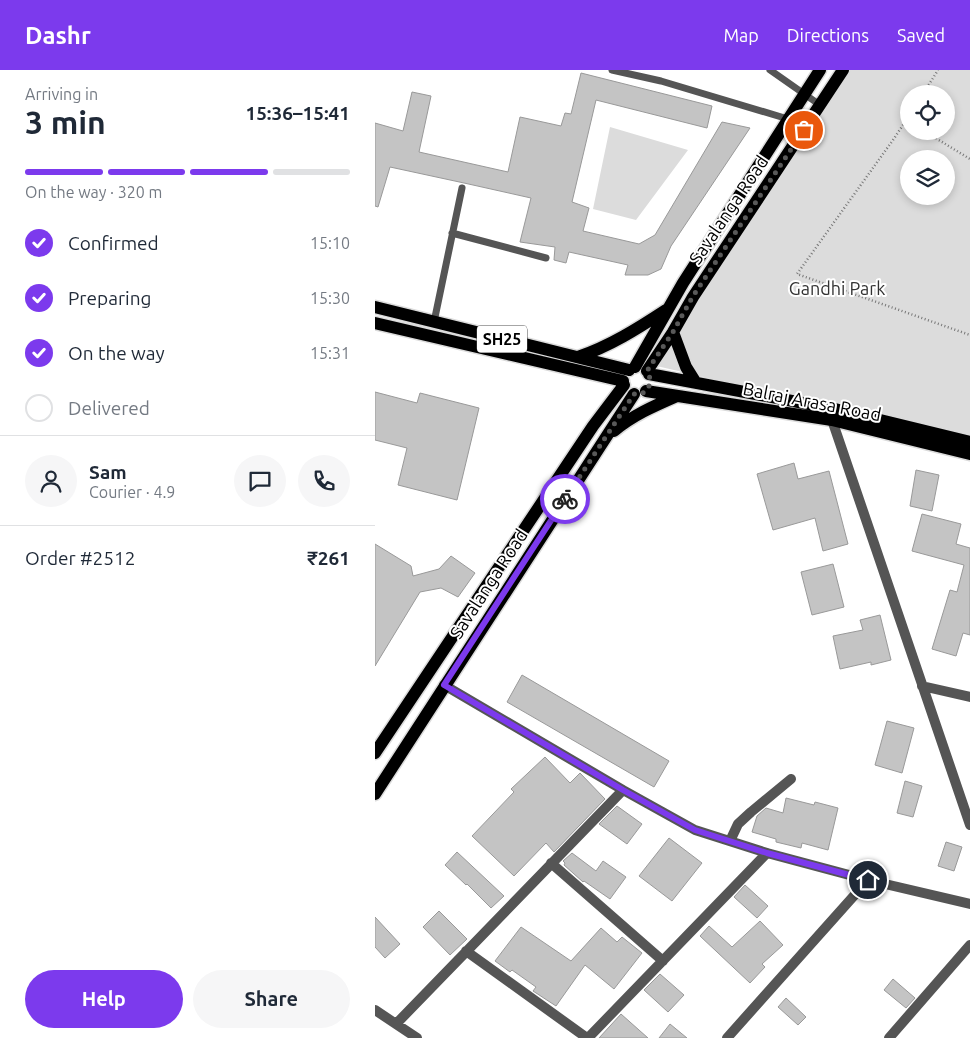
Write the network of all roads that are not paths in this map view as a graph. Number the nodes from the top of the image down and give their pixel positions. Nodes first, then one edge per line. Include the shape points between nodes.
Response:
1 (612, 70) edge
2 (770, 70) edge
3 (820, 70) edge
4 (843, 70) edge
5 (804, 94) junction
6 (820, 105) junction
7 (788, 119) junction
8 (806, 126) junction
9 (462, 188) dead end
10 (452, 233) junction
11 (546, 258) dead end
12 (375, 307) edge
13 (669, 308) junction
14 (434, 322) junction
15 (375, 323) edge
16 (673, 332) junction
17 (578, 357) junction
18 (634, 375) junction
19 (695, 383) junction
20 (640, 393) junction
21 (677, 396) junction
22 (833, 415) junction
23 (603, 441) junction
24 (970, 442) edge
25 (970, 454) edge
26 (444, 685) junction
27 (923, 686) junction
28 (970, 697) edge
29 (375, 753) edge
30 (791, 779) dead end
31 (623, 790) junction
32 (375, 794) edge
33 (970, 825) edge
34 (731, 841) junction
35 (767, 853) junction
36 (551, 863) junction
37 (868, 880) junction
38 (970, 904) edge
39 (970, 945) edge
40 (466, 950) junction
41 (663, 961) junction
42 (375, 1010) edge
43 (396, 1024) junction
44 (407, 1035) edge
45 (417, 1038) edge
46 (588, 1038) edge
47 (727, 1038) edge
48 (889, 1038) edge

1 - 7 lane via 661,81
2 - 5 lane
3 - 5 main road, Savalanga Road
4 - 6 main road, Savalanga Road
5 - 6 lane
5 - 7 main road, Savalanga Road
6 - 8 main road, Savalanga Road
7 - 8 lane
7 - 13 main road, Savalanga Road
8 - 16 main road, Savalanga Road via 693,296
9 - 10 lane
10 - 11 lane
10 - 14 lane
12 - 14 main road, SH25
13 - 17 main road via 628,335
13 - 18 main road, Savalanga Road
14 - 17 main road, SH25
15 - 18 main road, SH25
16 - 18 main road, Savalanga Road
16 - 19 main road
17 - 18 main road, SH25
18 - 19 main road
18 - 20 main road via 627,391
18 - 20 main road via 651,383
18 - 29 main road, Savalanga Road via 593,426
19 - 22 main road
20 - 21 main road, Balraj Arasa Road
20 - 23 main road, Savalanga Road
21 - 22 main road, Balraj Arasa Road
21 - 23 main road via 643,411
22 - 24 main road
22 - 25 main road, Balraj Arasa Road
22 - 27 street
23 - 26 main road, Savalanga Road
26 - 31 street
26 - 32 main road, Savalanga Road
27 - 28 street
27 - 33 street
30 - 34 street via 738,824
31 - 34 street via 695,830
31 - 36 street
34 - 35 street
35 - 37 street
35 - 41 street
36 - 40 street
36 - 41 street
37 - 38 street
37 - 47 street
39 - 48 street
40 - 43 street
40 - 46 street
41 - 46 street
42 - 43 street
43 - 44 street
44 - 45 street

